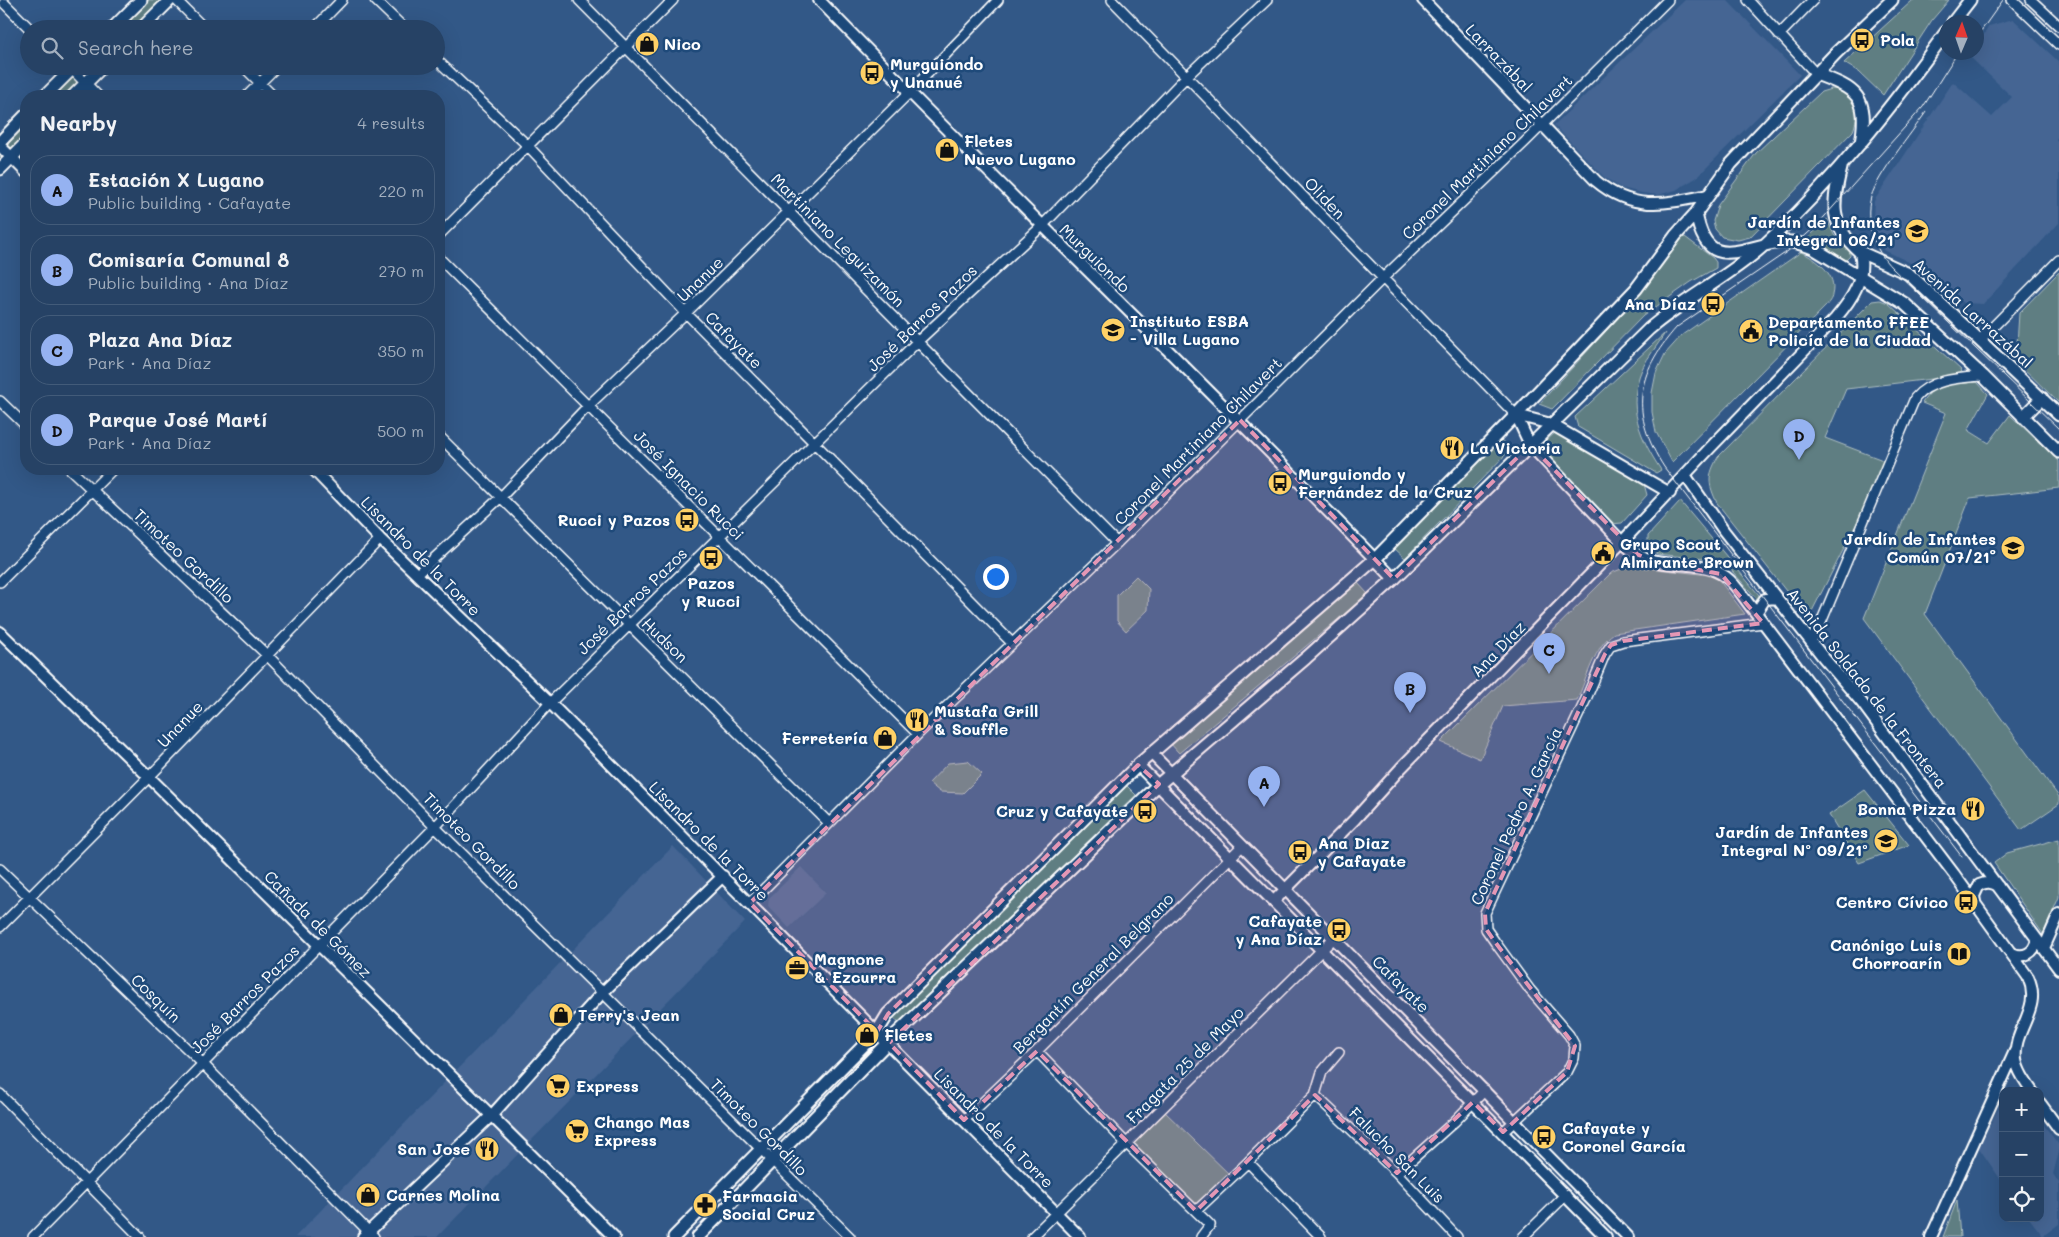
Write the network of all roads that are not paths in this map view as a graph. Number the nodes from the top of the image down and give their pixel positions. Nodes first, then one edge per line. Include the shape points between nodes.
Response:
1 (141, 0) edge
2 (170, 0) edge
3 (176, 0) edge
4 (342, 0) edge
5 (374, 0) edge
6 (578, 0) edge
7 (673, 0) edge
8 (819, 0) edge
9 (998, 0) edge
10 (1112, 0) edge
11 (1267, 0) edge
12 (1423, 0) edge
13 (1668, 0) edge
14 (1748, 0) edge
15 (1813, 0) edge
16 (1892, 0) edge
17 (1970, 0) edge
18 (2012, 0) edge
19 (2031, 0) edge
20 (4, 3) dead end
21 (1958, 15) edge
22 (21, 20) edge
23 (121, 20) edge
24 (150, 20) edge
25 (196, 20) edge
26 (323, 20) edge
27 (395, 20) edge
28 (2059, 26) edge
29 (1779, 35) junction
30 (1939, 42) edge
31 (2059, 45) edge
32 (626, 48) junction
33 (445, 68) edge
34 (1816, 74) junction
35 (65, 75) edge
36 (79, 75) edge
37 (94, 75) edge
38 (252, 75) edge
39 (268, 75) edge
40 (1187, 76) junction
41 (260, 83) junction
42 (86, 84) junction
43 (51, 90) edge
44 (80, 90) edge
45 (92, 90) edge
46 (253, 90) edge
47 (267, 90) edge
48 (909, 94) junction
49 (20, 122) edge
50 (1542, 124) junction
51 (0, 144) edge
52 (527, 145) junction
53 (1860, 145) junction
54 (20, 150) edge
55 (12, 158) junction
56 (20, 166) edge
57 (1841, 166) junction
58 (0, 169) edge
59 (1708, 195) junction
60 (790, 212) junction
61 (1696, 213) junction
62 (1042, 226) junction
63 (445, 229) edge
64 (1762, 247) junction
65 (1860, 252) junction
66 (2059, 260) edge
67 (445, 264) edge
68 (1862, 277) junction
69 (1382, 279) junction
70 (686, 313) junction
71 (1980, 340) junction
72 (917, 342) junction
73 (1983, 376) junction
74 (2042, 398) junction
75 (0, 401) edge
76 (588, 406) junction
77 (1516, 415) junction
78 (2059, 415) edge
79 (2023, 417) junction
80 (20, 420) edge
81 (1240, 420) junction
82 (1551, 424) junction
83 (445, 442) edge
84 (815, 443) junction
85 (1530, 446) junction
86 (2059, 452) edge
87 (76, 475) edge
88 (107, 475) edge
89 (319, 475) edge
90 (1685, 475) junction
91 (92, 490) junction
92 (1670, 493) junction
93 (501, 497) junction
94 (719, 536) junction
95 (380, 539) junction
96 (1622, 542) junction
97 (1117, 543) junction
98 (1375, 559) junction
99 (417, 574) junction
100 (1394, 579) junction
101 (0, 582) edge
102 (1778, 598) junction
103 (1756, 613) junction
104 (1762, 623) junction
105 (629, 626) junction
106 (0, 632) edge
107 (1811, 641) junction
108 (1012, 643) junction
109 (268, 656) junction
110 (550, 703) junction
111 (918, 734) junction
112 (1151, 753) junction
113 (1138, 764) junction
114 (1171, 774) junction
115 (149, 777) junction
116 (1159, 784) junction
117 (829, 823) junction
118 (435, 827) junction
119 (1242, 846) junction
120 (1230, 857) junction
121 (0, 869) edge
122 (723, 876) junction
123 (1998, 886) junction
124 (1286, 890) junction
125 (29, 898) junction
126 (1274, 901) junction
127 (1975, 902) junction
128 (750, 903) junction
129 (2059, 914) edge
130 (0, 928) edge
131 (1334, 938) junction
132 (2037, 939) junction
133 (318, 946) junction
134 (2044, 948) junction
135 (1323, 950) junction
136 (2011, 953) junction
137 (2059, 969) edge
138 (602, 993) junction
139 (878, 1032) junction
140 (888, 1042) junction
141 (2016, 1048) junction
142 (1037, 1051) junction
143 (1339, 1052) dead end
144 (202, 1063) junction
145 (2029, 1087) edge
146 (1485, 1090) junction
147 (0, 1094) edge
148 (1315, 1095) junction
149 (1473, 1102) junction
150 (2044, 1108) edge
151 (492, 1115) junction
152 (964, 1120) junction
153 (1516, 1121) junction
154 (2059, 1129) edge
155 (1503, 1132) junction
156 (1127, 1144) junction
157 (760, 1150) junction
158 (772, 1161) junction
159 (1248, 1162) junction
160 (1397, 1173) junction
161 (86, 1182) junction
162 (1566, 1196) junction
163 (1196, 1211) junction
164 (1056, 1212) junction
165 (369, 1235) edge
166 (33, 1237) edge
167 (140, 1237) edge
168 (614, 1237) edge
169 (674, 1237) edge
170 (698, 1237) edge
171 (850, 1237) edge
172 (1032, 1237) edge
173 (1080, 1237) edge
174 (1200, 1237) edge
175 (1321, 1237) edge
176 (1457, 1237) edge
177 (1523, 1237) edge
178 (1606, 1237) edge
179 (1628, 1237) edge
180 (1931, 1237) edge

1 - 23 main road
2 - 24 main road
3 - 25 street
4 - 26 street
5 - 27 street
6 - 32 street, Martiniano Leguizamón
7 - 32 street
8 - 48 street, Murguiondo
9 - 48 street, Unanue
10 - 40 street, Oliden
11 - 40 street, José Barros Pazos
12 - 50 street, Larrazábal
13 - 50 street, Coronel Martiniano Chilavert
14 - 29 street
15 - 29 street
16 - 34 main road
17 - 21 main road
18 - 31 street
19 - 28 street
20 - 22 street
29 - 34 street
30 - 53 main road
32 - 52 street
32 - 60 street, Martiniano Leguizamón
33 - 52 street, Cafayate
34 - 53 main road via 1844,86 1858,97 1864,117
34 - 59 main road via 1743,150
35 - 43 main road
36 - 42 street
37 - 42 main road
38 - 41 street
39 - 41 street
40 - 62 street, José Barros Pazos
40 - 69 street, Oliden
41 - 46 street
41 - 47 street
42 - 44 main road
42 - 45 street
48 - 60 street, Unanue
48 - 62 street, Murguiondo
49 - 51 main road
50 - 59 street, Larrazábal via 1613,194 1636,202 1659,203
50 - 69 street, Coronel Martiniano Chilavert
51 - 55 street
52 - 63 street
52 - 70 street, Cafayate
53 - 57 main road
54 - 55 main road
55 - 56 street
55 - 58 main road
57 - 64 main road
57 - 65 main road, Avenida Larrazábal via 1834,208 1840,228
59 - 61 main road
60 - 70 street, Unanue
60 - 72 street, Martiniano Leguizamón
61 - 64 main road via 1701,235 1712,247 1729,252
61 - 77 main road via 1636,290
62 - 72 street, José Barros Pazos
62 - 81 street, Murguiondo
64 - 68 main road via 1782,242 1798,243
64 - 82 main road via 1654,324
65 - 68 street
65 - 71 main road, Avenida Larrazábal via 1909,274
66 - 71 street
67 - 76 street, José Ignacio Rucci
68 - 73 main road via 1905,304
68 - 90 street, Ana Díaz via 1835,319
69 - 77 street, Oliden
69 - 81 street, Coronel Martiniano Chilavert
70 - 76 street, Unanue
70 - 84 street, Cafayate
71 - 74 main road, Avenida Larrazábal
72 - 84 street, José Barros Pazos
72 - 97 street, Martiniano Leguizamón
73 - 79 main road
73 - 107 street via 1934,384 1921,390 1915,398
74 - 78 main road, Avenida Larrazábal
74 - 79 main road
75 - 80 street
76 - 93 street, Unanue
76 - 94 street, José Ignacio Rucci
77 - 82 street
77 - 85 street
77 - 98 main road
79 - 86 main road
81 - 97 street, Coronel Martiniano Chilavert
81 - 98 street, Murguiondo
82 - 85 main road
82 - 92 street
83 - 93 street, Hudson
84 - 94 street, José Barros Pazos
84 - 108 street, Cafayate
85 - 96 street
85 - 100 main road
87 - 91 street, Timoteo Gordillo
88 - 91 street
89 - 95 street, Lisandro de la Torre
90 - 92 street, Ana Díaz
90 - 102 street, Avenida Soldado de la Frontera via 1724,531
91 - 101 street
91 - 109 street, Timoteo Gordillo
92 - 96 street, Ana Díaz
93 - 99 street, Unanue
93 - 105 street, Hudson
94 - 105 street, José Barros Pazos
94 - 111 street, José Ignacio Rucci
95 - 99 street, Lisandro de la Torre
95 - 109 street, Unanue
96 - 103 street via 1651,561 1689,565 1721,574
96 - 124 street, Ana Díaz via 1400,768
97 - 108 street, Coronel Martiniano Chilavert
98 - 100 street, Murguiondo
98 - 112 main road
99 - 110 street, Lisandro de la Torre
100 - 114 main road
102 - 103 street via 1765,599
102 - 107 street, Avenida Soldado de la Frontera
103 - 104 street
104 - 127 street
104 - 153 street, Coronel Pedro A. García via 1623,641 1611,645 1605,654 1486,913 1486,929 1494,942 1569,1035 1574,1046 1574,1058 1567,1072
105 - 110 street, José Barros Pazos
105 - 117 street, Hudson
106 - 115 street, Cañada de Gómez
107 - 123 street, Avenida Soldado de la Frontera via 1862,703
108 - 111 street, Coronel Martiniano Chilavert
109 - 115 street, Unanue
109 - 118 street, Timoteo Gordillo
110 - 118 street, José Barros Pazos
110 - 122 street, Lisandro de la Torre
111 - 117 street, Coronel Martiniano Chilavert
112 - 113 main road
112 - 114 street, Cafayate
113 - 116 street, Cafayate
113 - 139 main road via 888,1014
114 - 116 main road
114 - 119 street, Cafayate
115 - 125 street, Unanue
115 - 133 street, Cañada de Gómez
116 - 120 street, Cafayate
116 - 140 main road
117 - 128 street, Coronel Martiniano Chilavert
118 - 133 street, José Barros Pazos
118 - 138 street, Timoteo Gordillo
119 - 120 street, Bergantín General Belgrano
119 - 124 street, Cafayate
120 - 126 street, Cafayate
120 - 142 street, Bergantín General Belgrano
121 - 125 street, Cosquín
122 - 128 street, Lisandro de la Torre
122 - 138 street
123 - 127 street via 1986,882 1979,885
123 - 132 street, Avenida Soldado de la Frontera
124 - 126 street, Ana Díaz
124 - 131 street, Cafayate
125 - 130 street, Unanue
125 - 144 street, Cosquín
126 - 135 street, Cafayate
127 - 136 street
128 - 139 street, Lisandro de la Torre
129 - 134 street
131 - 135 street, Fragata 25 de Mayo
131 - 146 street, Cafayate
132 - 134 street, Avenida Soldado de la Frontera
132 - 136 street via 2029,954
133 - 144 street, José Barros Pazos
133 - 151 street, Cañada de Gómez
134 - 137 street, Avenida Soldado de la Frontera
135 - 149 street, Cafayate
135 - 156 street, Fragata 25 de Mayo
136 - 141 street via 2028,977 2034,996
138 - 151 street
138 - 157 street, Timoteo Gordillo
139 - 140 street, Lisandro de la Torre
139 - 157 main road
140 - 152 street, Lisandro de la Torre
140 - 158 main road
141 - 145 street via 2018,1069
141 - 180 street
142 - 152 street, Bergantín General Belgrano
142 - 156 street
143 - 148 street via 1322,1072
144 - 161 street, José Barros Pazos
144 - 165 street, Cosquín
146 - 149 street
146 - 153 street, Cafayate
147 - 161 street
148 - 159 street
148 - 160 street, Falucho San Luis
149 - 155 street, Cafayate
149 - 160 street
150 - 154 street
151 - 165 street
151 - 168 street, Cañada de Gómez
152 - 164 street, Lisandro de la Torre
153 - 155 street, Coronel Pedro A. García
153 - 179 street, Cafayate
155 - 162 street, Cafayate
156 - 163 street
156 - 164 street, Fragata 25 de Mayo
157 - 158 street, Timoteo Gordillo
157 - 169 main road
158 - 170 main road
158 - 171 street, Timoteo Gordillo
159 - 163 street
159 - 175 street
160 - 176 street, Falucho San Luis
161 - 166 street, José Barros Pazos
161 - 167 street
162 - 177 street
162 - 178 street, Cafayate
163 - 174 street via 1210,1226
164 - 172 street, Fragata 25 de Mayo
164 - 173 street, Lisandro de la Torre

